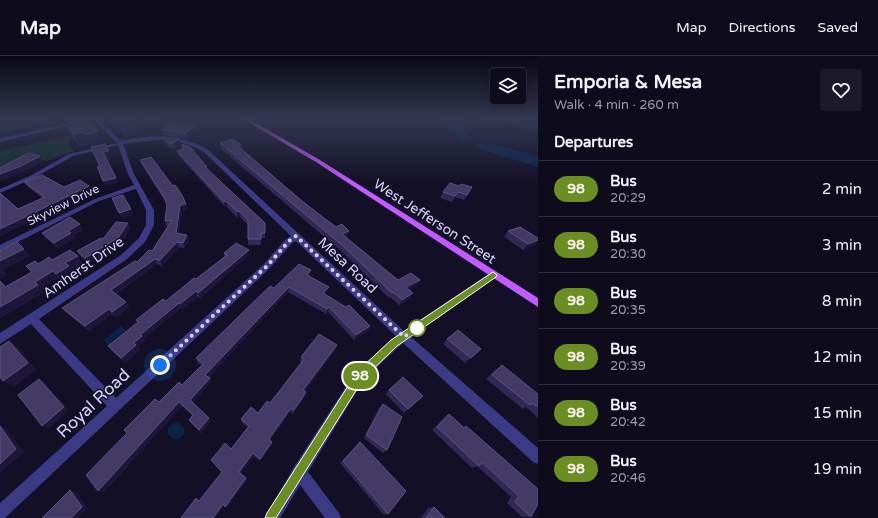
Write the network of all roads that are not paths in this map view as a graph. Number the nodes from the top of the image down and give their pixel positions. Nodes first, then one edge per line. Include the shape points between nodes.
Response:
1 (117, 141) edge
2 (133, 141) edge
3 (185, 141) edge
4 (282, 141) edge
5 (290, 141) edge
6 (120, 143) junction
7 (318, 161) junction
8 (138, 186) junction
9 (0, 191) edge
10 (296, 236) junction
11 (0, 248) edge
12 (493, 275) junction
13 (538, 303) edge
14 (32, 318) junction
15 (404, 337) junction
16 (0, 339) edge
17 (116, 405) junction
18 (538, 457) edge
19 (299, 472) junction
20 (0, 513) edge
21 (272, 518) edge
22 (334, 518) edge

1 - 6 street, Amherst Drive
2 - 6 street, Mesa Road
3 - 10 street, Mesa Road via 205,150
4 - 7 main road, West Jefferson Street
5 - 7 main road, West Jefferson Street
6 - 8 street, Amherst Drive
6 - 9 street, Mesa Road via 64,158 32,177
7 - 12 main road, West Jefferson Street
8 - 11 street, Skyview Drive via 96,200
8 - 14 street, Amherst Drive via 150,210 150,225 142,240 124,257
10 - 15 street, Mesa Road
10 - 17 street, Royal Road
12 - 13 main road, West Jefferson Street
12 - 15 street
14 - 16 street, Amherst Drive
14 - 17 street
15 - 18 street, Mesa Road
15 - 19 street via 376,358 360,375
17 - 20 street, Royal Road
19 - 21 street
19 - 22 street

